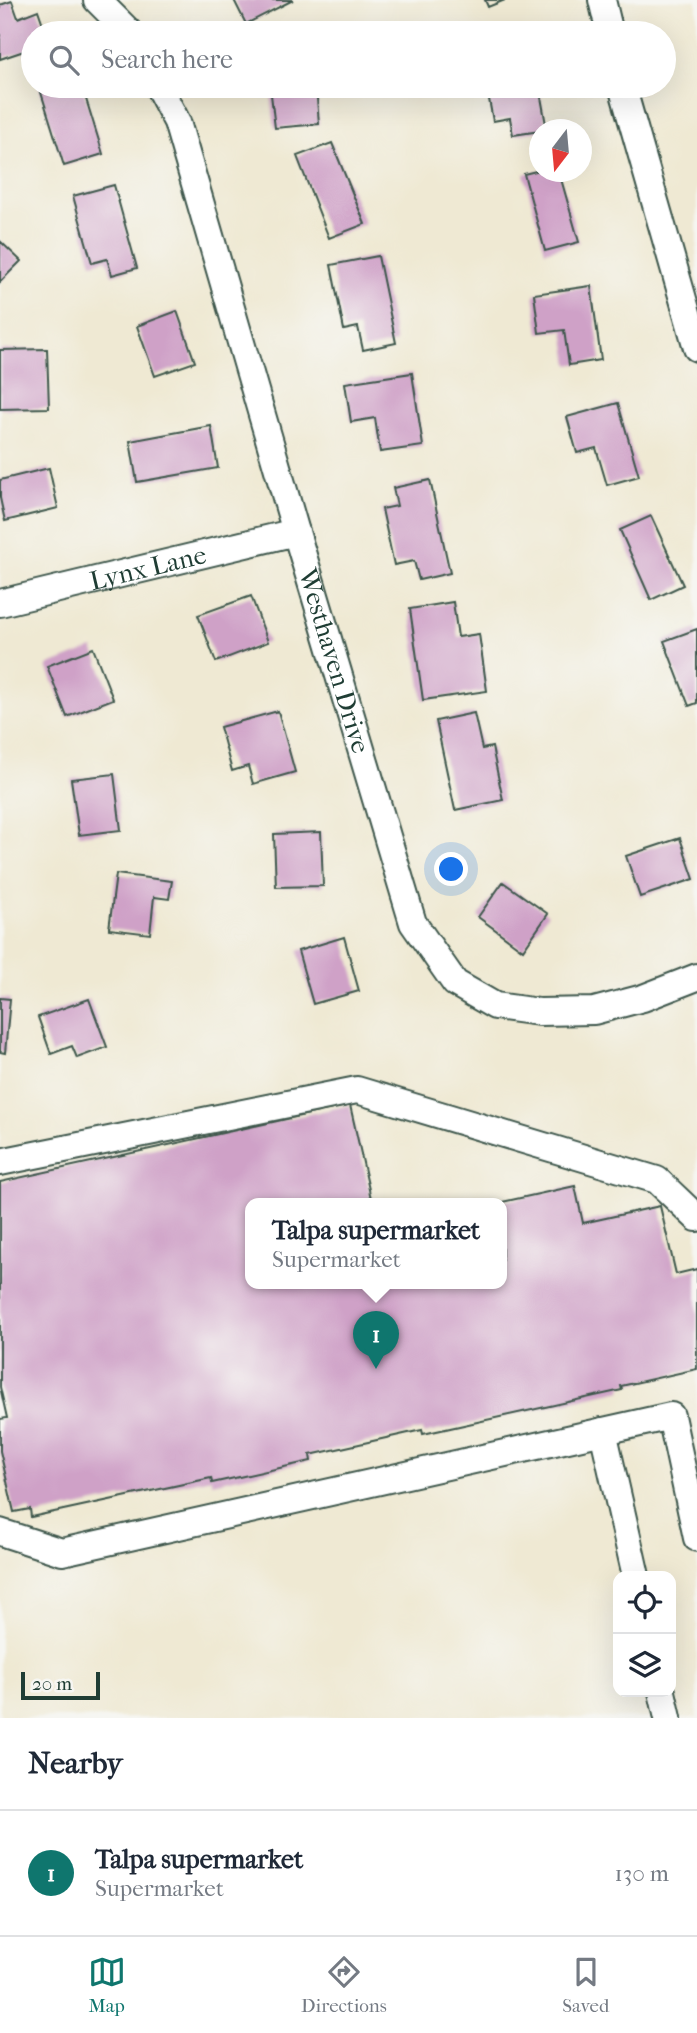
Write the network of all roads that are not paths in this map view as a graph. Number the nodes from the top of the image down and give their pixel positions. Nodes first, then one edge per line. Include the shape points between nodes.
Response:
1 (97, 0) edge
2 (602, 0) edge
3 (118, 21) edge
4 (607, 21) edge
5 (164, 98) edge
6 (625, 98) edge
7 (697, 348) edge
8 (296, 533) junction
9 (0, 603) edge
10 (697, 977) edge
11 (0, 1162) edge
12 (697, 1218) edge
13 (603, 1432) junction
14 (0, 1532) edge
15 (697, 1538) edge
16 (635, 1571) edge
17 (663, 1697) edge
18 (668, 1718) edge

1 - 3 street
2 - 4 street
5 - 8 street, Westhaven Drive via 177,122
6 - 7 street
8 - 9 street, Lynx Lane
8 - 10 street, Westhaven Drive via 413,923 456,983 495,1006 539,1012 594,1011
11 - 12 street via 357,1090 657,1180
13 - 14 street via 62,1552
13 - 15 street via 671,1416
13 - 16 street
17 - 18 street

